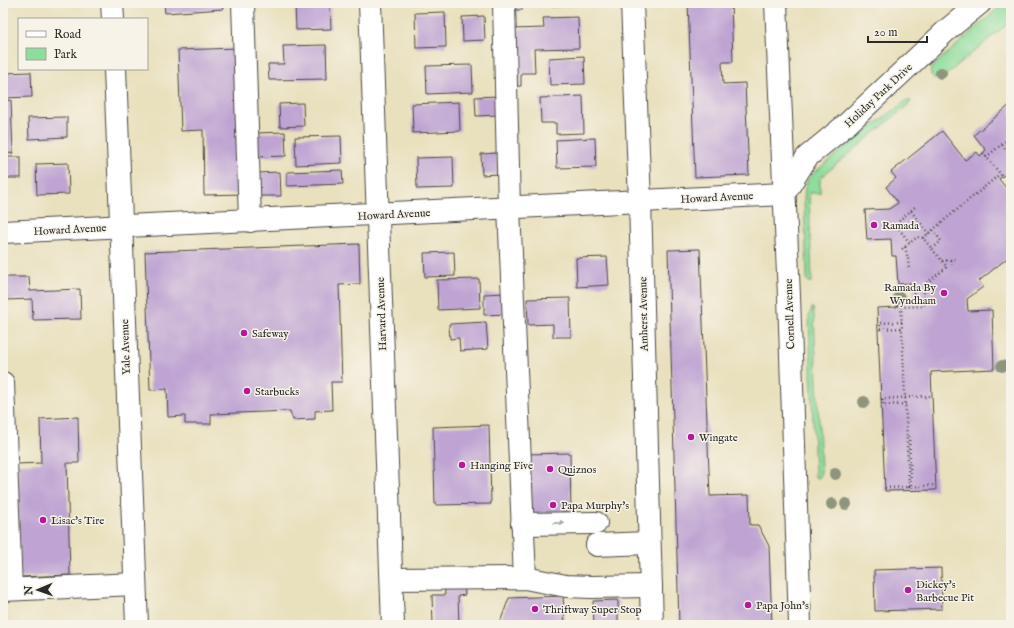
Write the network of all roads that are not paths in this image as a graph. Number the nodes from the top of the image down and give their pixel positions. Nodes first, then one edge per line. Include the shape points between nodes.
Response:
1 (112, 3) edge
2 (243, 3) edge
3 (370, 3) edge
4 (504, 3) edge
5 (632, 3) edge
6 (776, 3) edge
7 (980, 3) edge
8 (113, 18) edge
9 (114, 70) edge
10 (784, 194) junction
11 (640, 201) junction
12 (509, 208) junction
13 (377, 214) junction
14 (250, 221) junction
15 (121, 227) junction
16 (3, 232) edge
17 (3, 383) edge
18 (596, 523) dead end
19 (522, 524) junction
20 (650, 544) junction
21 (597, 545) dead end
22 (524, 578) junction
23 (392, 579) junction
24 (135, 584) junction
25 (651, 586) junction
26 (7, 590) edge
27 (137, 625) edge
28 (393, 625) edge
29 (652, 625) edge
30 (800, 625) edge

1 - 8 street
2 - 14 street
3 - 13 street, Harvard Avenue
4 - 12 street
5 - 11 street, Amherst Avenue
6 - 10 street, Cornell Avenue
7 - 10 street, Holiday Park Drive via 807,157
9 - 15 street, Yale Avenue
10 - 11 street, Howard Avenue
10 - 30 street, Cornell Avenue
11 - 12 street, Howard Avenue
11 - 20 street, Amherst Avenue
12 - 13 street, Howard Avenue
12 - 19 street
13 - 14 street, Howard Avenue
13 - 23 street, Harvard Avenue
14 - 15 street, Howard Avenue
15 - 16 street, Howard Avenue
15 - 24 street, Yale Avenue
17 - 26 street
19 -> 18 street
19 - 22 street
20 - 21 street
20 - 25 street, Amherst Avenue
22 - 23 street
22 - 25 street via 566,586
23 - 28 street, Harvard Avenue
24 - 26 street
24 - 27 street, Yale Avenue
25 - 29 street, Amherst Avenue

